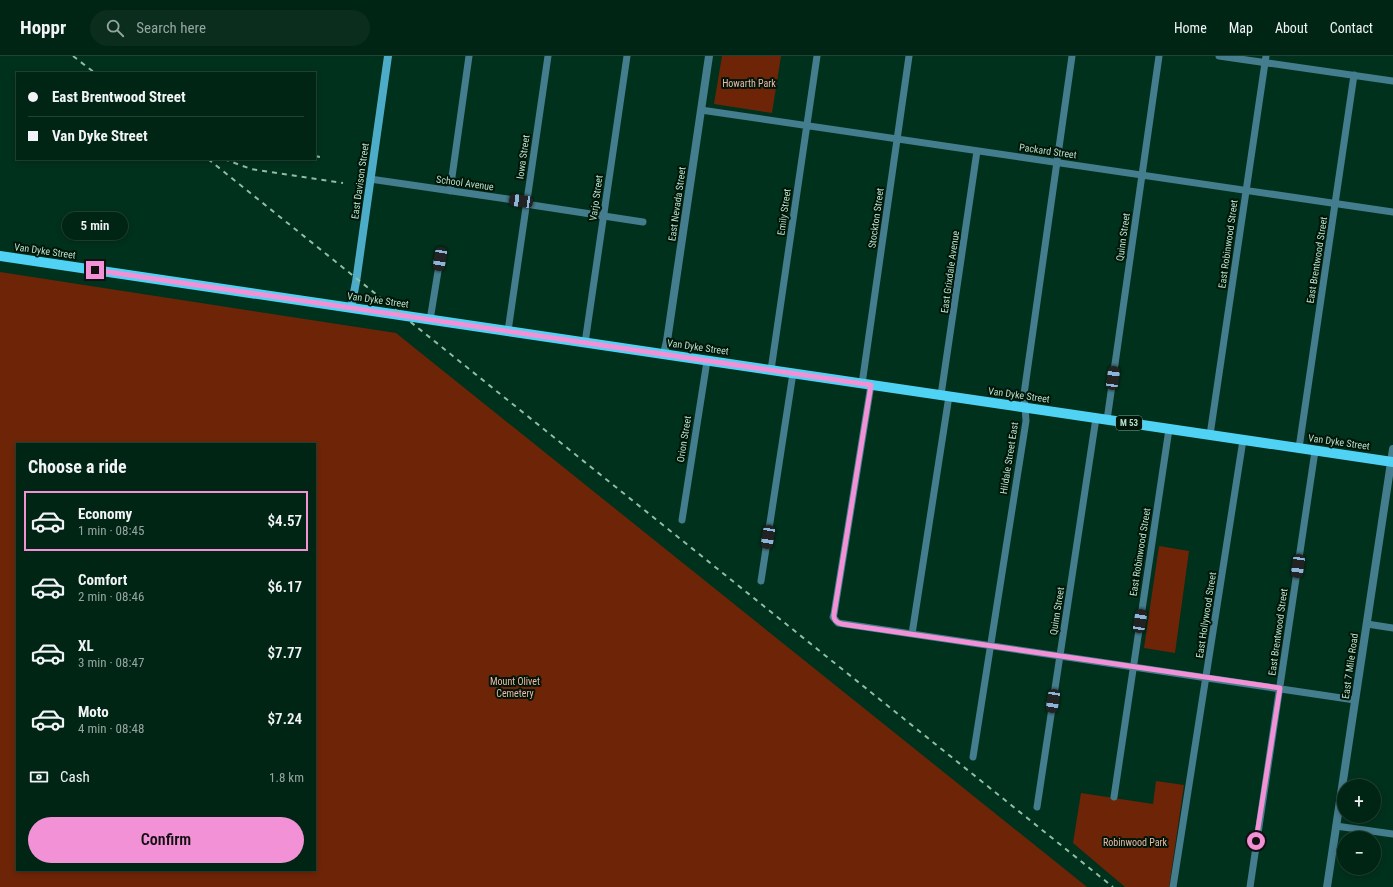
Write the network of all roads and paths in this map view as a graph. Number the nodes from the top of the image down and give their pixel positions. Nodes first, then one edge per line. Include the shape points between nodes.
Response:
1 (388, 56) edge
2 (469, 56) edge
3 (548, 56) edge
4 (627, 56) edge
5 (709, 56) edge
6 (817, 56) edge
7 (909, 56) edge
8 (1072, 56) edge
9 (1159, 56) edge
10 (1220, 56) edge
11 (1265, 59) edge
12 (1354, 75) junction
13 (1393, 81) edge
14 (701, 110) junction
15 (807, 126) junction
16 (897, 139) junction
17 (977, 151) junction
18 (1057, 163) junction
19 (1142, 175) junction
20 (370, 179) junction
21 (450, 191) junction
22 (1246, 191) junction
23 (527, 203) junction
24 (1335, 204) junction
25 (1393, 212) edge
26 (604, 216) junction
27 (644, 222) dead end
28 (0, 256) edge
29 (440, 259) dead end
30 (351, 308) junction
31 (430, 320) junction
32 (508, 331) junction
33 (585, 343) junction
34 (664, 354) junction
35 (707, 361) junction
36 (771, 370) junction
37 (794, 374) junction
38 (866, 384) junction
39 (946, 396) junction
40 (1025, 408) junction
41 (1096, 418) junction
42 (1107, 420) junction
43 (1169, 429) junction
44 (1210, 435) junction
45 (1243, 440) junction
46 (1299, 448) junction
47 (1393, 449) edge
48 (1315, 451) junction
49 (1392, 462) edge
50 (682, 520) dead end
51 (761, 581) dead end
52 (1367, 624) junction
53 (1393, 628) edge
54 (912, 634) junction
55 (990, 646) junction
56 (1060, 656) junction
57 (1133, 667) junction
58 (1206, 678) junction
59 (1280, 688) junction
60 (1355, 700) junction
61 (973, 756) dead end
62 (1114, 797) dead end
63 (1037, 807) dead end
64 (1336, 826) junction
65 (1393, 834) edge
66 (1173, 887) edge
67 (1250, 887) edge
68 (1327, 887) edge

1 - 20 main road, East Davison Street
2 - 21 street
3 - 23 street, Iowa Street
4 - 26 street, Varjo Street
5 - 14 street, East Nevada Street
6 - 15 street, Emily Street
7 - 16 street, Stockton Street
8 - 18 street, Hildale Street East
9 - 19 street, Quinn Street
10 - 11 street
11 - 12 street
11 - 22 street, East Robinwood Street
12 - 13 street
12 - 24 street, East Brentwood Street
14 - 15 street, Packard Street
14 - 34 street, East Nevada Street
15 - 16 street, Packard Street
15 - 36 street, Emily Street
16 - 17 street, Packard Street
16 - 38 street, Stockton Street
17 - 18 street, Packard Street
17 - 39 street, East Grixdale Avenue
18 - 19 street, Packard Street
18 - 40 street, Hildale Street East via 1024,394
19 - 22 street, Packard Street
19 - 42 street, Quinn Street
20 - 21 street, School Avenue
20 - 30 main road, East Davison Street
21 - 23 street, School Avenue
22 - 24 street, Packard Street
22 - 44 street, East Robinwood Street
23 - 26 street, School Avenue via 532,206
23 - 32 street, Iowa Street
24 - 25 street, Packard Street
24 - 46 street, East Brentwood Street
26 - 27 street, School Avenue
26 - 33 street, Varjo Street
28 - 30 main road, Van Dyke Street / M 53
29 - 31 street
30 - 31 main road, Van Dyke Street / M 53
31 - 32 main road, Van Dyke Street / M 53
32 - 33 main road, Van Dyke Street / M 53
33 - 34 main road, Van Dyke Street / M 53
34 - 35 main road, Van Dyke Street / M 53
35 - 36 main road, Van Dyke Street / M 53
35 - 50 street, Orion Street
36 - 37 main road, Van Dyke Street / M 53
37 - 38 main road, Van Dyke Street / M 53
37 - 51 street
38 - 39 main road, Van Dyke Street / M 53
38 - 54 street, Stockton Street via 833,617 842,624
39 - 40 main road, Van Dyke Street / M 53
39 - 54 street, East Grixdale Avenue
40 - 41 main road, Van Dyke Street / M 53
40 - 55 street, Hildale Street East via 1026,421
41 - 42 main road, Van Dyke Street / M 53
41 - 56 street, Quinn Street
42 - 43 main road, Van Dyke Street / M 53
43 - 44 main road, Van Dyke Street / M 53
43 - 57 street, East Robinwood Street
44 - 45 main road, Van Dyke Street / M 53
45 - 46 main road, Van Dyke Street / M 53
45 - 58 street, East Hollywood Street
46 - 48 main road, Van Dyke Street / M 53
47 - 49 street, East 7 Mile Road
48 - 49 main road, Van Dyke Street / M 53
48 - 59 street, East Brentwood Street
49 - 52 street, East 7 Mile Road
52 - 53 street
52 - 60 street, East 7 Mile Road
54 - 55 street
55 - 56 street
55 - 61 street, Hildale Street East
56 - 57 street
56 - 63 street, Quinn Street
57 - 58 street
57 - 62 street, East Robinwood Street
58 - 59 street
58 - 66 street, East Hollywood Street
59 - 60 street
59 - 67 street, East Brentwood Street
60 - 64 street, East 7 Mile Road
64 - 65 street
64 - 68 street, East 7 Mile Road

